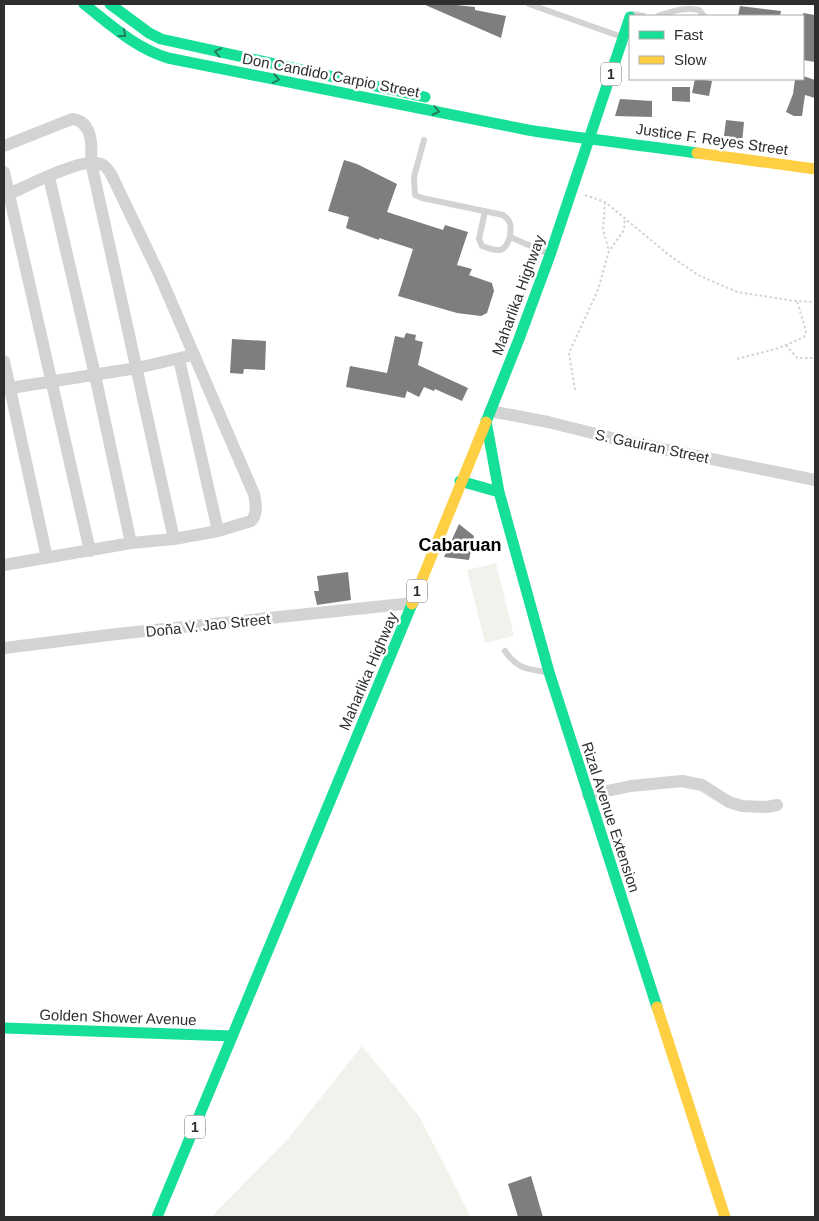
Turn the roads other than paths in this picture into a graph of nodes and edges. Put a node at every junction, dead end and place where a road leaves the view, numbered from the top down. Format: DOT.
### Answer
graph roads {
  1 [pos="84,4"];
  2 [pos="110,4"];
  3 [pos="529,4"];
  4 [pos="661,15"];
  5 [pos="703,15"];
  6 [pos="629,21"];
  7 [pos="623,38"];
  8 [pos="436,99"];
  9 [pos="498,112"];
  10 [pos="590,136"];
  11 [pos="424,140"];
  12 [pos="4,146"];
  13 [pos="91,162"];
  14 [pos="815,169"];
  15 [pos="4,172"];
  16 [pos="49,176"];
  17 [pos="9,194"];
  18 [pos="485,211"];
  19 [pos="510,237"];
  20 [pos="550,255"];
  21 [pos="193,356"];
  22 [pos="179,359"];
  23 [pos="4,361"];
  24 [pos="137,368"];
  25 [pos="95,375"];
  26 [pos="50,381"];
  27 [pos="7,389"];
  28 [pos="488,416"];
  29 [pos="815,480"];
  30 [pos="460,481"];
  31 [pos="499,492"];
  32 [pos="218,531"];
  33 [pos="174,539"];
  34 [pos="131,543"];
  35 [pos="90,551"];
  36 [pos="47,558"];
  37 [pos="4,562"];
  38 [pos="412,603"];
  39 [pos="4,648"];
  40 [pos="505,651"];
  41 [pos="549,672"];
  42 [pos="588,795"];
  43 [pos="777,805"];
  44 [pos="4,1028"];
  45 [pos="232,1036"];
  46 [pos="157,1217"];
  47 [pos="725,1217"];
  1 -- 10 [label="main road, Don Candido Carpio Street, one-way"];
  8 -- 2 [label="main road, Don Candido Carpio Street, one-way"];
  3 -- 7 [label="lane"];
  4 -- 5 [label="lane"];
  6 -- 7 [label="main road, Maharlika Highway / 1"];
  7 -- 10 [label="main road, Maharlika Highway / 1"];
  9 -- 10 [label="main road"];
  10 -- 14 [label="main road, Justice F. Reyes Street"];
  10 -- 20 [label="main road, Maharlika Highway / 1"];
  11 -- 18 [label="lane"];
  12 -- 13 [label="street"];
  13 -- 16 [label="street"];
  13 -- 21 [label="street"];
  13 -- 24 [label="street"];
  15 -- 17 [label="street"];
  16 -- 17 [label="street"];
  16 -- 25 [label="street"];
  17 -- 26 [label="street"];
  18 -- 19 [label="lane"];
  18 -- 19 [label="lane"];
  19 -- 20 [label="lane"];
  20 -- 28 [label="main road, Maharlika Highway / 1"];
  21 -- 22 [label="street"];
  21 -- 32 [label="street"];
  22 -- 24 [label="street"];
  22 -- 32 [label="street"];
  23 -- 27 [label="street"];
  24 -- 25 [label="street"];
  24 -- 33 [label="street"];
  25 -- 26 [label="street"];
  25 -- 34 [label="street"];
  26 -- 27 [label="street"];
  26 -- 35 [label="street"];
  27 -- 36 [label="street"];
  28 -- 29 [label="street, S. Gauiran Street"];
  28 -- 30 [label="main road, Maharlika Highway / 1"];
  28 -- 31 [label="main road, Rizal Avenue Extension"];
  30 -- 31 [label="main road"];
  30 -- 38 [label="main road, Maharlika Highway / 1"];
  31 -- 41 [label="main road, Rizal Avenue Extension"];
  32 -- 33 [label="street"];
  33 -- 34 [label="street"];
  34 -- 35 [label="street"];
  35 -- 36 [label="street"];
  36 -- 37 [label="street"];
  38 -- 39 [label="street, Doña V. Jao Street"];
  38 -- 45 [label="main road, Maharlika Highway / 1"];
  40 -- 41 [label="lane"];
  41 -- 42 [label="main road, Rizal Avenue Extension"];
  42 -- 43 [label="street"];
  42 -- 47 [label="main road, Rizal Avenue Extension"];
  44 -- 45 [label="main road, Golden Shower Avenue"];
  45 -- 46 [label="main road, Maharlika Highway / 1"];
}
